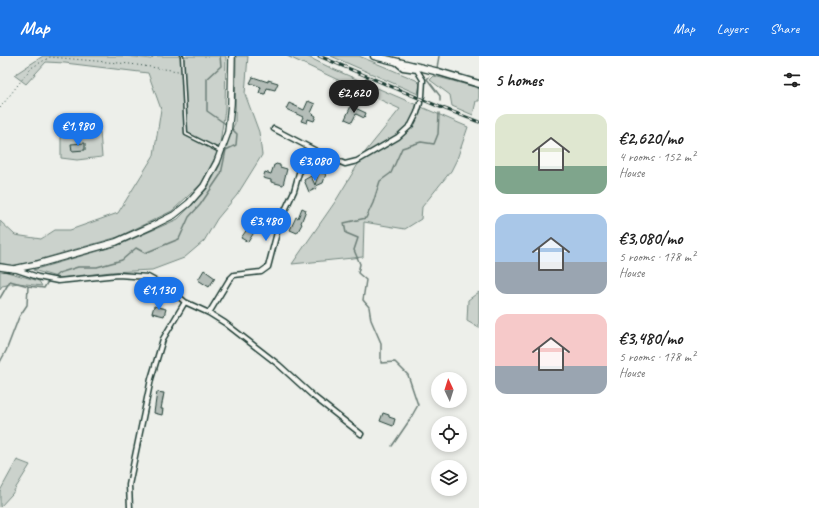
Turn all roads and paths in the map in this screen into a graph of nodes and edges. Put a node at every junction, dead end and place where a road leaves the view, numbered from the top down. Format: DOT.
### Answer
graph roads {
  1 [pos="182,56"];
  2 [pos="232,56"];
  3 [pos="374,56"];
  4 [pos="396,62"];
  5 [pos="183,71"];
  6 [pos="479,84"];
  7 [pos="422,96"];
  8 [pos="420,103"];
  9 [pos="0,108"];
  10 [pos="274,129"];
  11 [pos="309,148"];
  12 [pos="221,152"];
  13 [pos="0,267"];
  14 [pos="14,269"];
  15 [pos="185,302"];
  16 [pos="209,313"];
  17 [pos="361,434"];
  18 [pos="130,508"];
  1 -- 5 [label="lane"];
  2 -- 12 [label="street"];
  3 -- 4 [label="main road"];
  4 -- 6 [label="main road"];
  4 -- 7 [label="street"];
  5 -- 9 [label="path"];
  5 -- 12 [label="lane"];
  8 -- 11 [label="street"];
  10 -- 11 [label="street"];
  11 -- 16 [label="street"];
  12 -- 14 [label="street"];
  13 -- 14 [label="street"];
  14 -- 15 [label="street"];
  15 -- 16 [label="street"];
  15 -- 18 [label="street"];
  16 -- 17 [label="street"];
}
